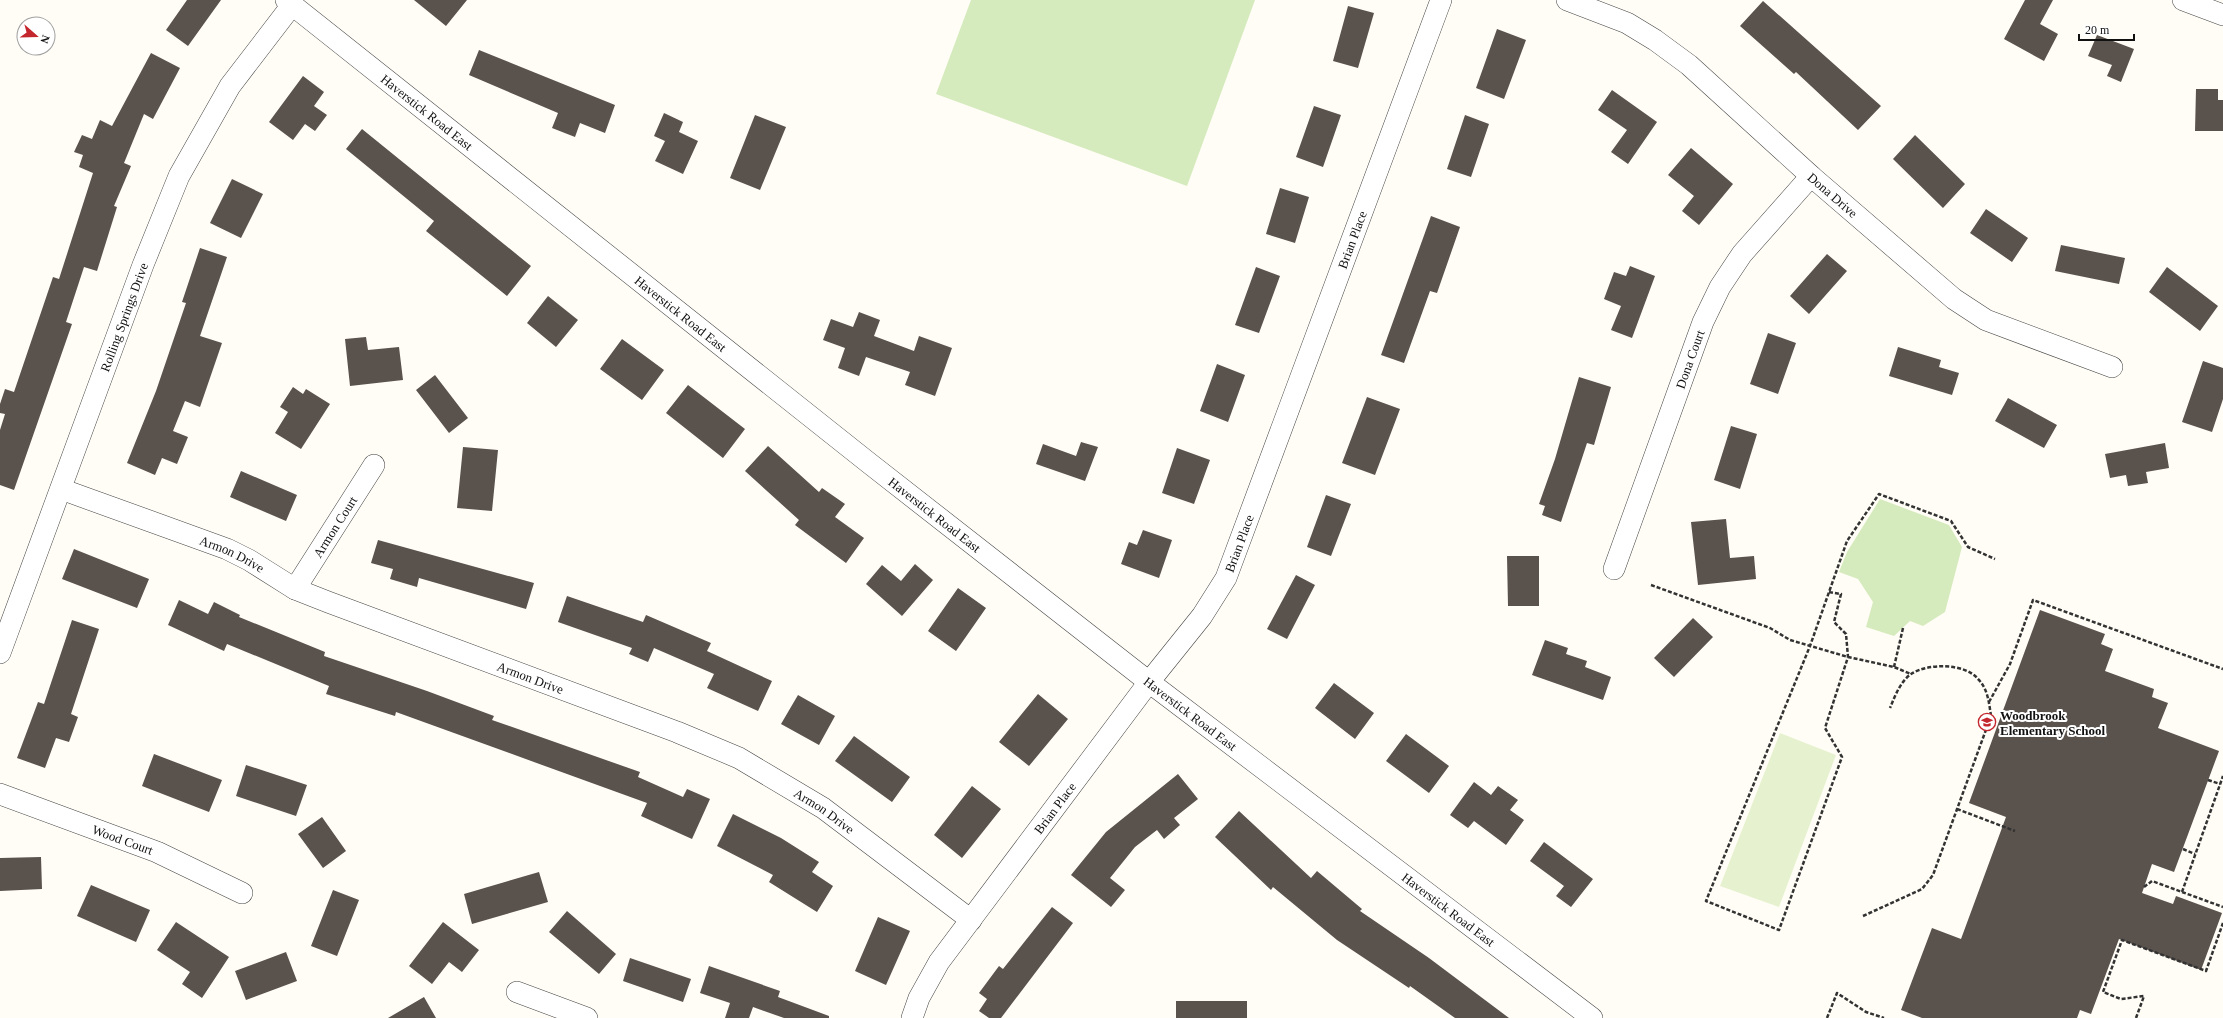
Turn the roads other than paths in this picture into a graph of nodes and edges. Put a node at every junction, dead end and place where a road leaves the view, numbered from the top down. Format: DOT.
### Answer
graph roads {
  1 [pos="1441,0"];
  2 [pos="1567,0"];
  3 [pos="2183,0"];
  4 [pos="289,2"];
  5 [pos="2223,15"];
  6 [pos="1811,176"];
  7 [pos="2112,368"];
  8 [pos="374,465"];
  9 [pos="61,488"];
  10 [pos="1614,569"];
  11 [pos="295,589"];
  12 [pos="0,653"];
  13 [pos="1149,682"];
  14 [pos="0,794"];
  15 [pos="242,892"];
  16 [pos="971,920"];
  17 [pos="517,992"];
  18 [pos="587,1018"];
  19 [pos="912,1018"];
  20 [pos="1592,1018"];
  1 -- 13 [label="street, Brian Place"];
  2 -- 6 [label="street, Dona Drive"];
  3 -- 5 [label="street"];
  4 -- 9 [label="street, Rolling Springs Drive"];
  4 -- 13 [label="street, Haverstick Road East"];
  6 -- 7 [label="street, Dona Drive"];
  6 -- 10 [label="street, Dona Court"];
  8 -- 11 [label="street, Armon Court"];
  9 -- 11 [label="street, Armon Drive"];
  9 -- 12 [label="street, Rolling Springs Drive"];
  11 -- 16 [label="street, Armon Drive"];
  13 -- 16 [label="street, Brian Place"];
  13 -- 20 [label="street, Haverstick Road East"];
  14 -- 15 [label="street, Wood Court"];
  16 -- 19 [label="street, Brian Place"];
  17 -- 18 [label="street"];
}
